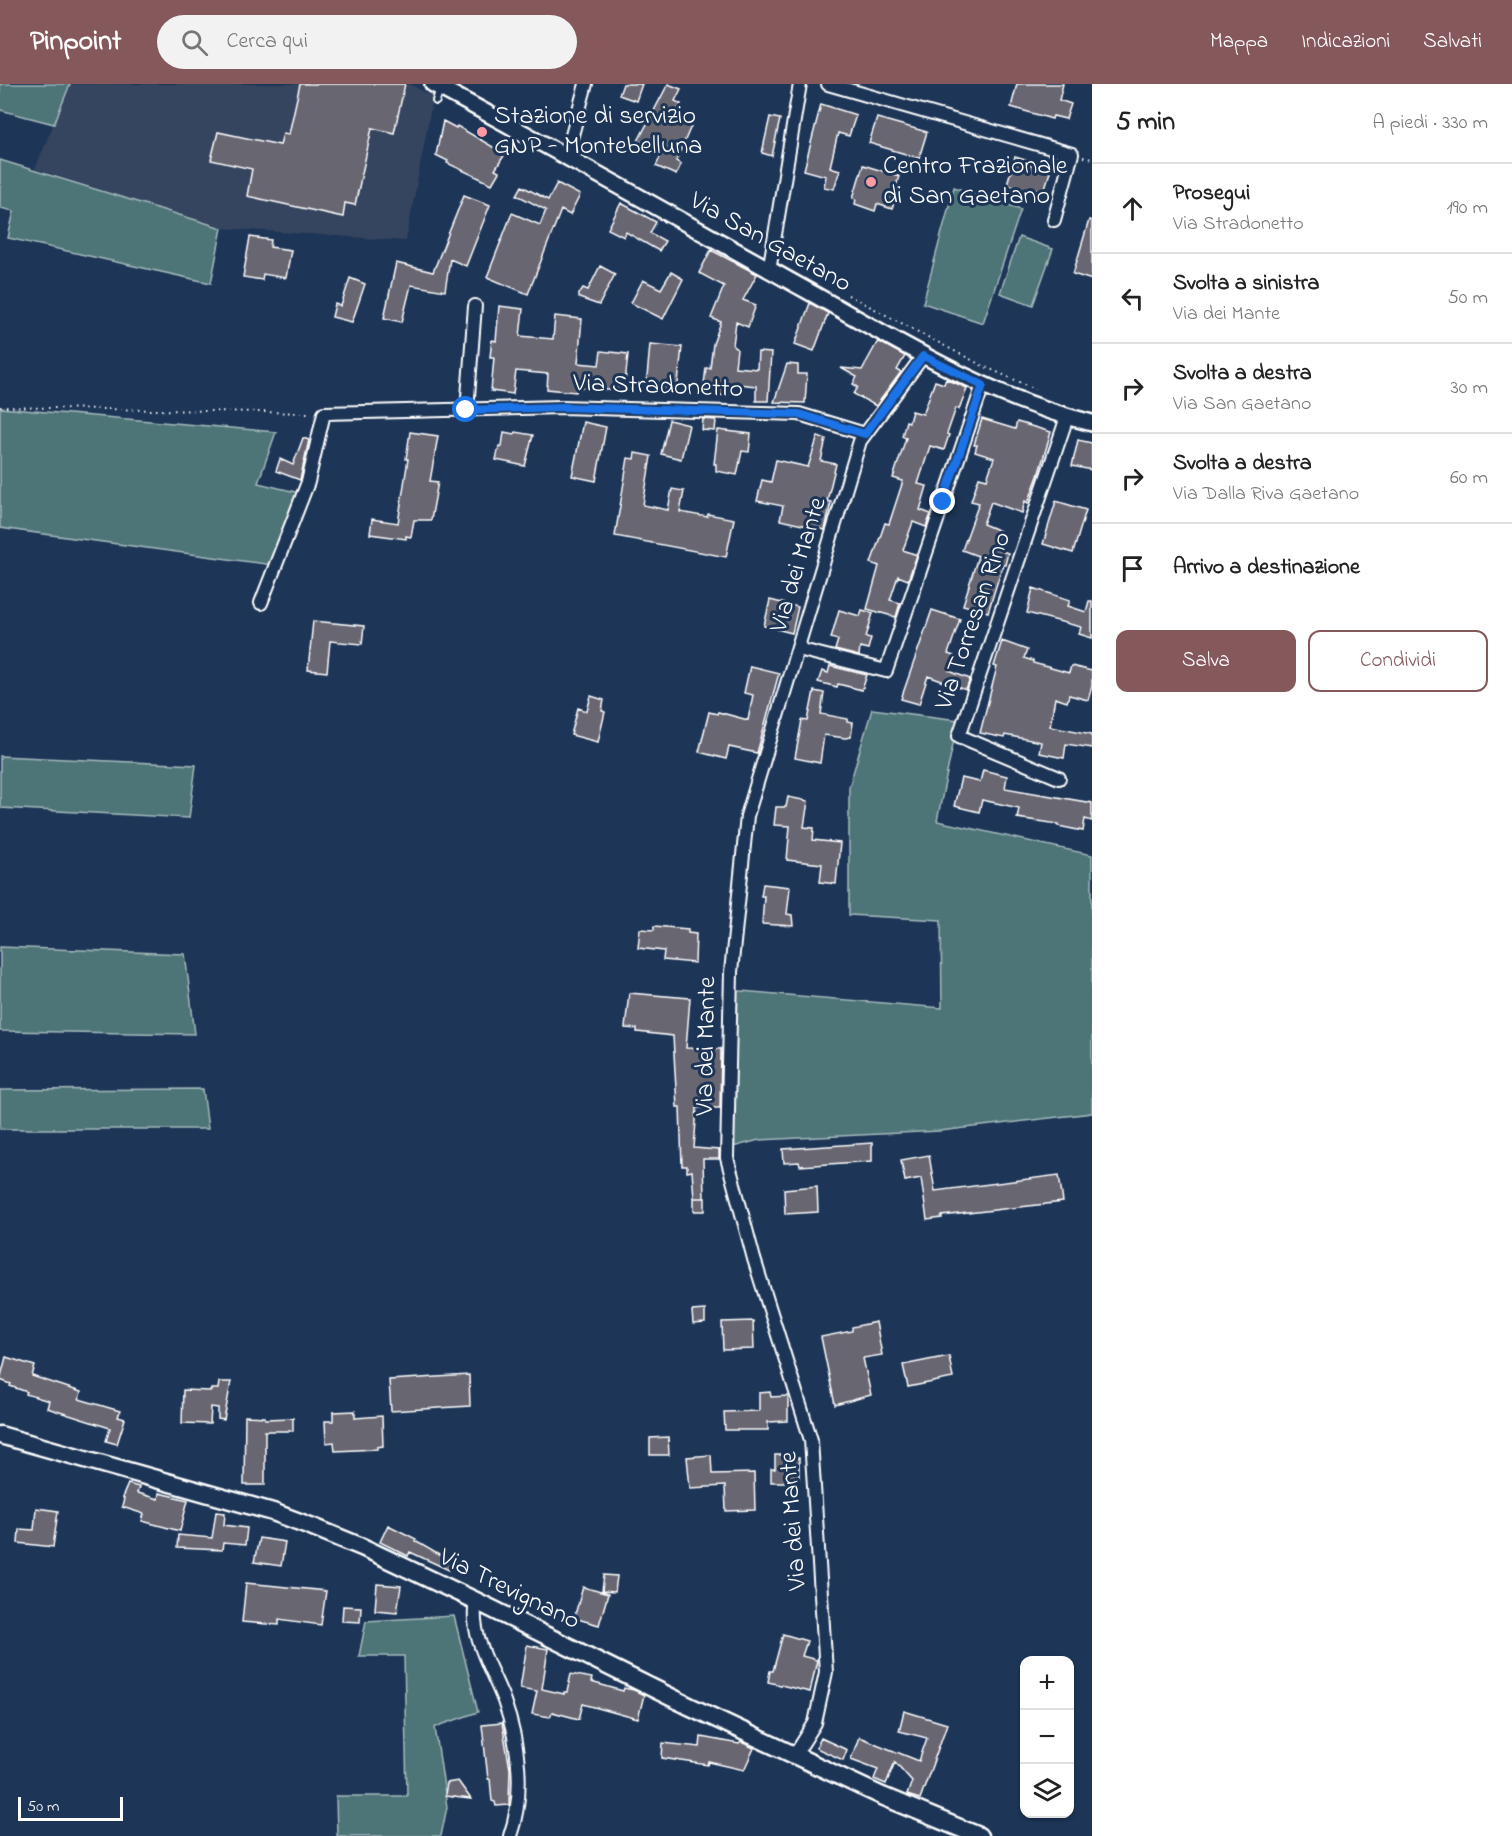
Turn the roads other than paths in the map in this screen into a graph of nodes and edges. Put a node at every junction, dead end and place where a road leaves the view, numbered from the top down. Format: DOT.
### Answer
graph roads {
  1 [pos="586,84"];
  2 [pos="800,84"];
  3 [pos="828,84"];
  4 [pos="436,91"];
  5 [pos="566,156"];
  6 [pos="1054,220"];
  7 [pos="769,271"];
  8 [pos="475,306"];
  9 [pos="923,356"];
  10 [pos="983,385"];
  11 [pos="466,410"];
  12 [pos="1066,417"];
  13 [pos="1092,423"];
  14 [pos="865,434"];
  15 [pos="261,603"];
  16 [pos="798,649"];
  17 [pos="1059,778"];
  18 [pos="1,1439"];
  19 [pos="476,1601"];
  20 [pos="795,1755"];
  21 [pos="510,1836"];
  22 [pos="979,1836"];
  1 -- 5 [label="street"];
  2 -- 7 [label="street"];
  3 -- 6 [label="street"];
  4 -- 5 [label="street, Via San Gaetano"];
  5 -- 7 [label="street, Via San Gaetano"];
  7 -- 9 [label="street, Via San Gaetano"];
  8 -- 11 [label="street"];
  9 -- 10 [label="street, Via San Gaetano"];
  9 -- 14 [label="street, Via dei Mante"];
  10 -- 12 [label="street, Via San Gaetano"];
  10 -- 16 [label="street"];
  11 -- 14 [label="street, Via Stradonetto"];
  11 -- 15 [label="street, Via Stradonetto"];
  12 -- 13 [label="street, Via San Gaetano"];
  12 -- 17 [label="street, Via Torresan Rino"];
  14 -- 16 [label="street, Via dei Mante"];
  16 -- 20 [label="street, Via dei Mante"];
  18 -- 19 [label="main road, Via Trevignano"];
  19 -- 20 [label="main road, Via Trevignano"];
  19 -- 21 [label="street"];
  20 -- 22 [label="main road, Via Trevignano"];
}
